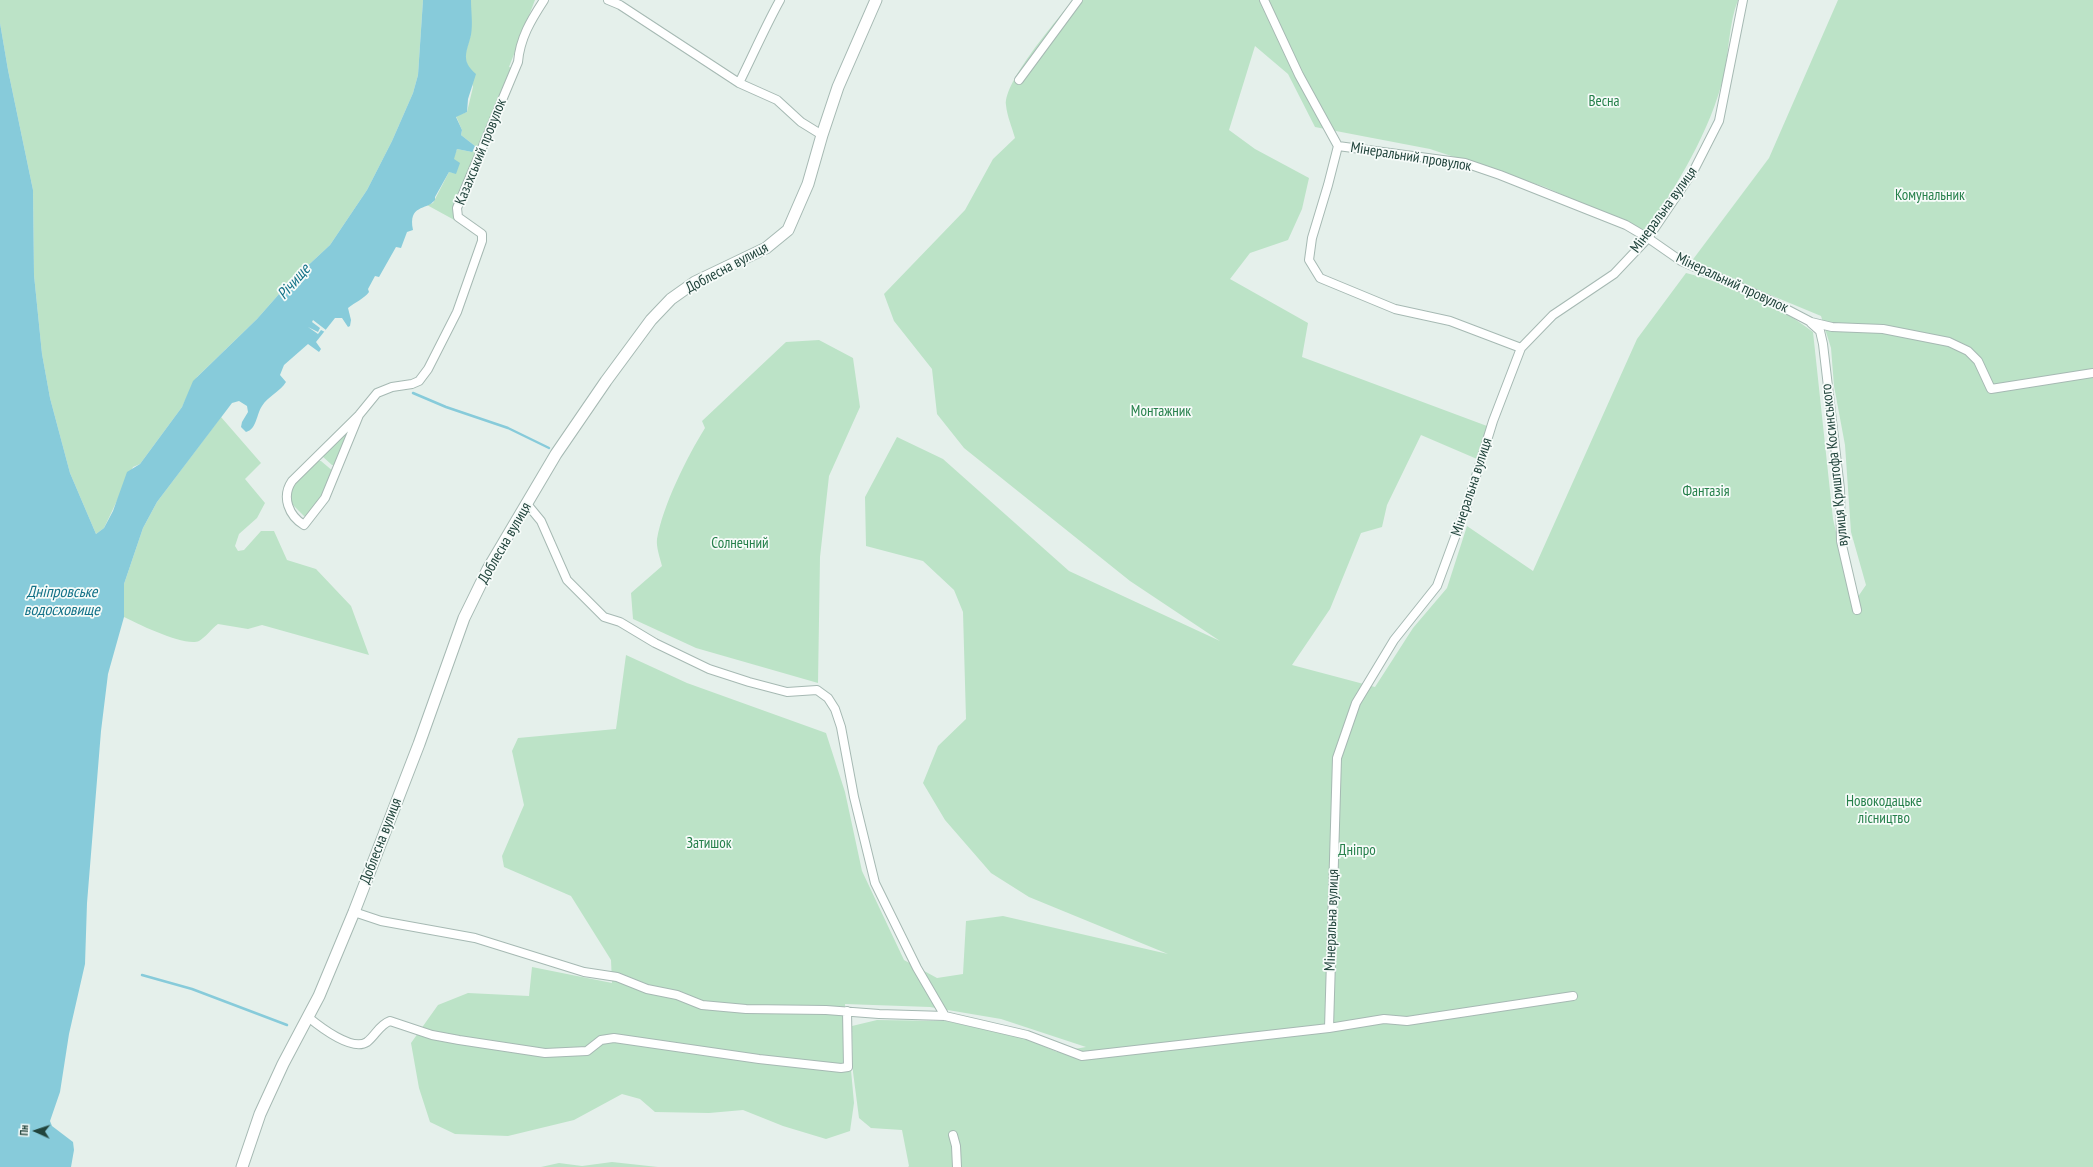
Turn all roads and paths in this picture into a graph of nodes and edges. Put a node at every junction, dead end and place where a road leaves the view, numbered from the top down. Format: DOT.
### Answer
graph roads {
  1 [pos="544,0"];
  2 [pos="608,0"];
  3 [pos="780,0"];
  4 [pos="876,0"];
  5 [pos="1078,0"];
  6 [pos="1264,0"];
  7 [pos="1742,0"];
  8 [pos="1019,80"];
  9 [pos="739,83"];
  10 [pos="822,135"];
  11 [pos="1338,146"];
  12 [pos="1648,238"];
  13 [pos="1811,322"];
  14 [pos="1521,348"];
  15 [pos="2093,373"];
  16 [pos="359,415"];
  17 [pos="527,504"];
  18 [pos="1857,610"];
  19 [pos="354,912"];
  20 [pos="1573,996"];
  21 [pos="848,1011"];
  22 [pos="945,1016"];
  23 [pos="308,1017"];
  24 [pos="1329,1028"];
  25 [pos="953,1135"];
  26 [pos="242,1167"];
  27 [pos="957,1167"];
  1 -- 16 [label="street, Казахський провулок"];
  2 -- 9 [label="street"];
  3 -- 9 [label="street"];
  4 -- 10 [label="street, Доблесна вулиця"];
  5 -- 8 [label="street"];
  6 -- 11 [label="street, Мінеральний провулок"];
  7 -- 12 [label="street, Мінеральна вулиця"];
  9 -- 10 [label="street"];
  10 -- 17 [label="street, Доблесна вулиця"];
  11 -- 12 [label="street, Мінеральний провулок"];
  11 -- 14 [label="street, Мінеральний провулок"];
  12 -- 13 [label="street, Мінеральний провулок"];
  12 -- 14 [label="street, Мінеральна вулиця"];
  13 -- 15 [label="street, Мінеральний провулок"];
  13 -- 18 [label="street, вулиця Криштофа Косинського"];
  14 -- 24 [label="street, Мінеральна вулиця"];
  16 -- 16 [label="street, Казахський провулок"];
  17 -- 19 [label="street, Доблесна вулиця"];
  17 -- 22 [label="street"];
  19 -- 21 [label="street"];
  19 -- 23 [label="street, Доблесна вулиця"];
  20 -- 24 [label="street"];
  21 -- 22 [label="street"];
  21 -- 23 [label="street"];
  22 -- 24 [label="street"];
  23 -- 26 [label="street, Доблесна вулиця"];
  25 -- 27 [label="street"];
}
